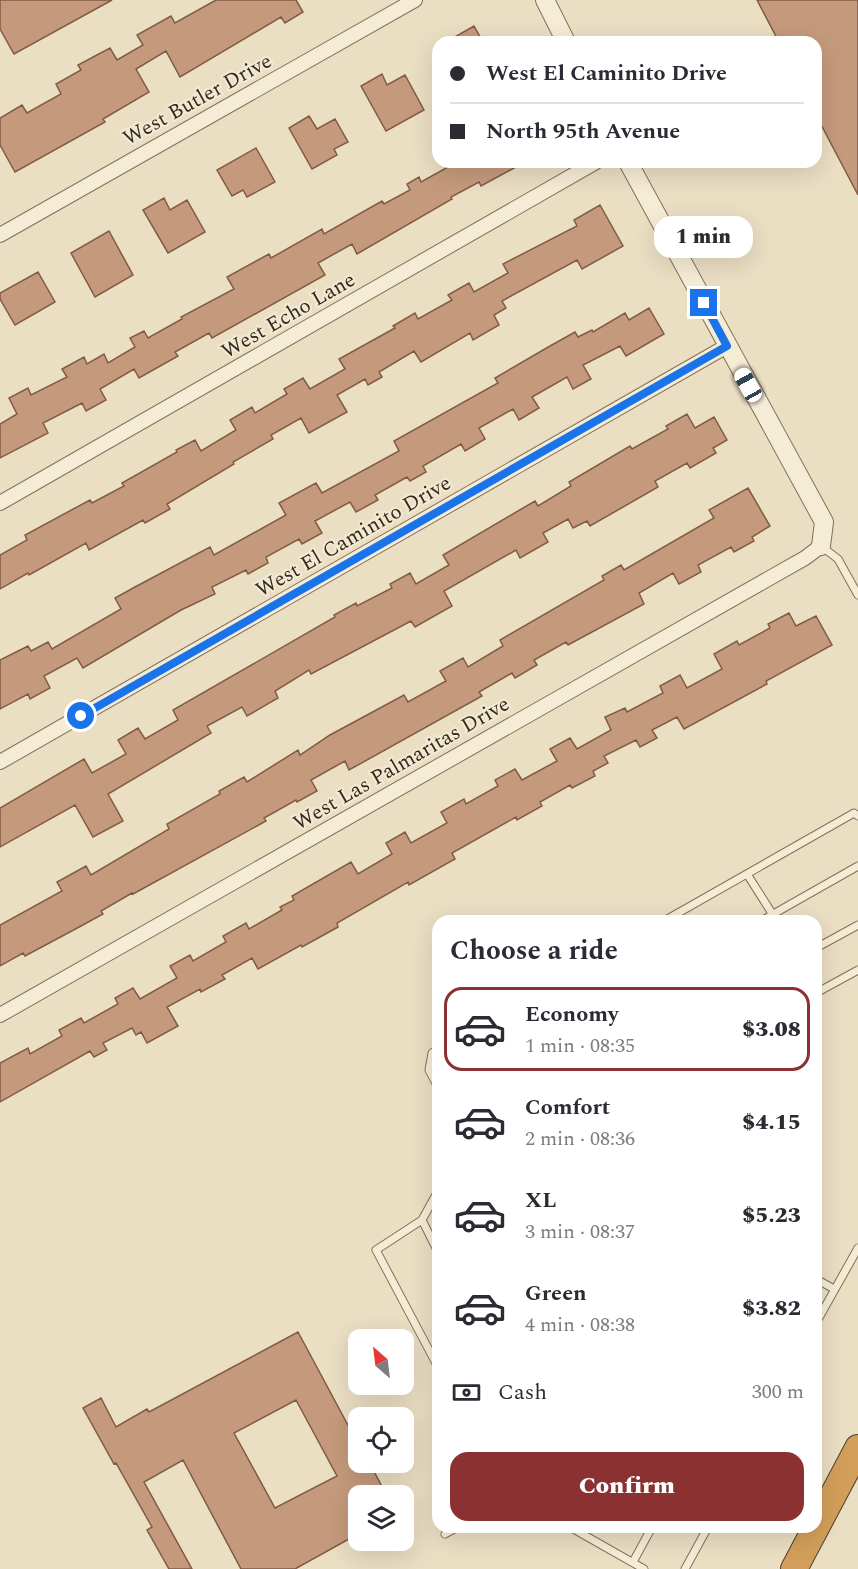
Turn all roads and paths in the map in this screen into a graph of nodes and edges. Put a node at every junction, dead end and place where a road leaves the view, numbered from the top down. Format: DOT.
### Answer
graph roads {
  1 [pos="415,0"];
  2 [pos="544,0"];
  3 [pos="563,36"];
  4 [pos="586,168"];
  5 [pos="631,168"];
  6 [pos="1,232"];
  7 [pos="727,346"];
  8 [pos="0,504"];
  9 [pos="821,546"];
  10 [pos="858,595"];
  11 [pos="0,762"];
  12 [pos="858,816"];
  13 [pos="858,867"];
  14 [pos="747,874"];
  15 [pos="675,915"];
  16 [pos="773,915"];
  17 [pos="858,925"];
  18 [pos="822,945"];
  19 [pos="858,970"];
  20 [pos="822,989"];
  21 [pos="0,1015"];
  22 [pos="432,1053"];
  23 [pos="432,1076"];
  24 [pos="432,1202"];
  25 [pos="422,1221"];
  26 [pos="432,1240"];
  27 [pos="858,1248"];
  28 [pos="822,1282"];
  29 [pos="834,1289"];
  30 [pos="822,1312"];
  31 [pos="432,1356"];
  32 [pos="858,1448"];
  33 [pos="822,1517"];
  34 [pos="581,1533"];
  35 [pos="649,1533"];
  36 [pos="705,1533"];
  37 [pos="814,1533"];
  38 [pos="633,1562"];
  39 [pos="645,1569"];
  40 [pos="685,1569"];
  41 [pos="795,1569"];
  1 -- 6 [label="street, West Butler Drive"];
  2 -- 3 [label="street"];
  4 -- 8 [label="street, West Echo Lane"];
  5 -- 7 [label="street"];
  7 -- 9 [label="street"];
  7 -- 11 [label="street, West El Caminito Drive"];
  9 -- 10 [label="lane"];
  9 -- 21 [label="street, West Las Palmaritas Drive"];
  12 -- 14 [label="lane"];
  13 -- 16 [label="lane"];
  14 -- 15 [label="lane"];
  14 -- 16 [label="lane"];
  17 -- 18 [label="lane"];
  19 -- 20 [label="lane"];
  22 -- 23 [label="lane"];
  24 -- 25 [label="lane"];
  25 -- 26 [label="lane"];
  25 -- 31 [label="lane"];
  27 -- 29 [label="lane"];
  28 -- 29 [label="lane"];
  29 -- 30 [label="lane"];
  32 -- 33 [label="highway"];
  34 -- 38 [label="lane"];
  35 -- 38 [label="lane"];
  36 -- 40 [label="lane"];
  37 -- 41 [label="highway"];
  38 -- 39 [label="lane"];
}
